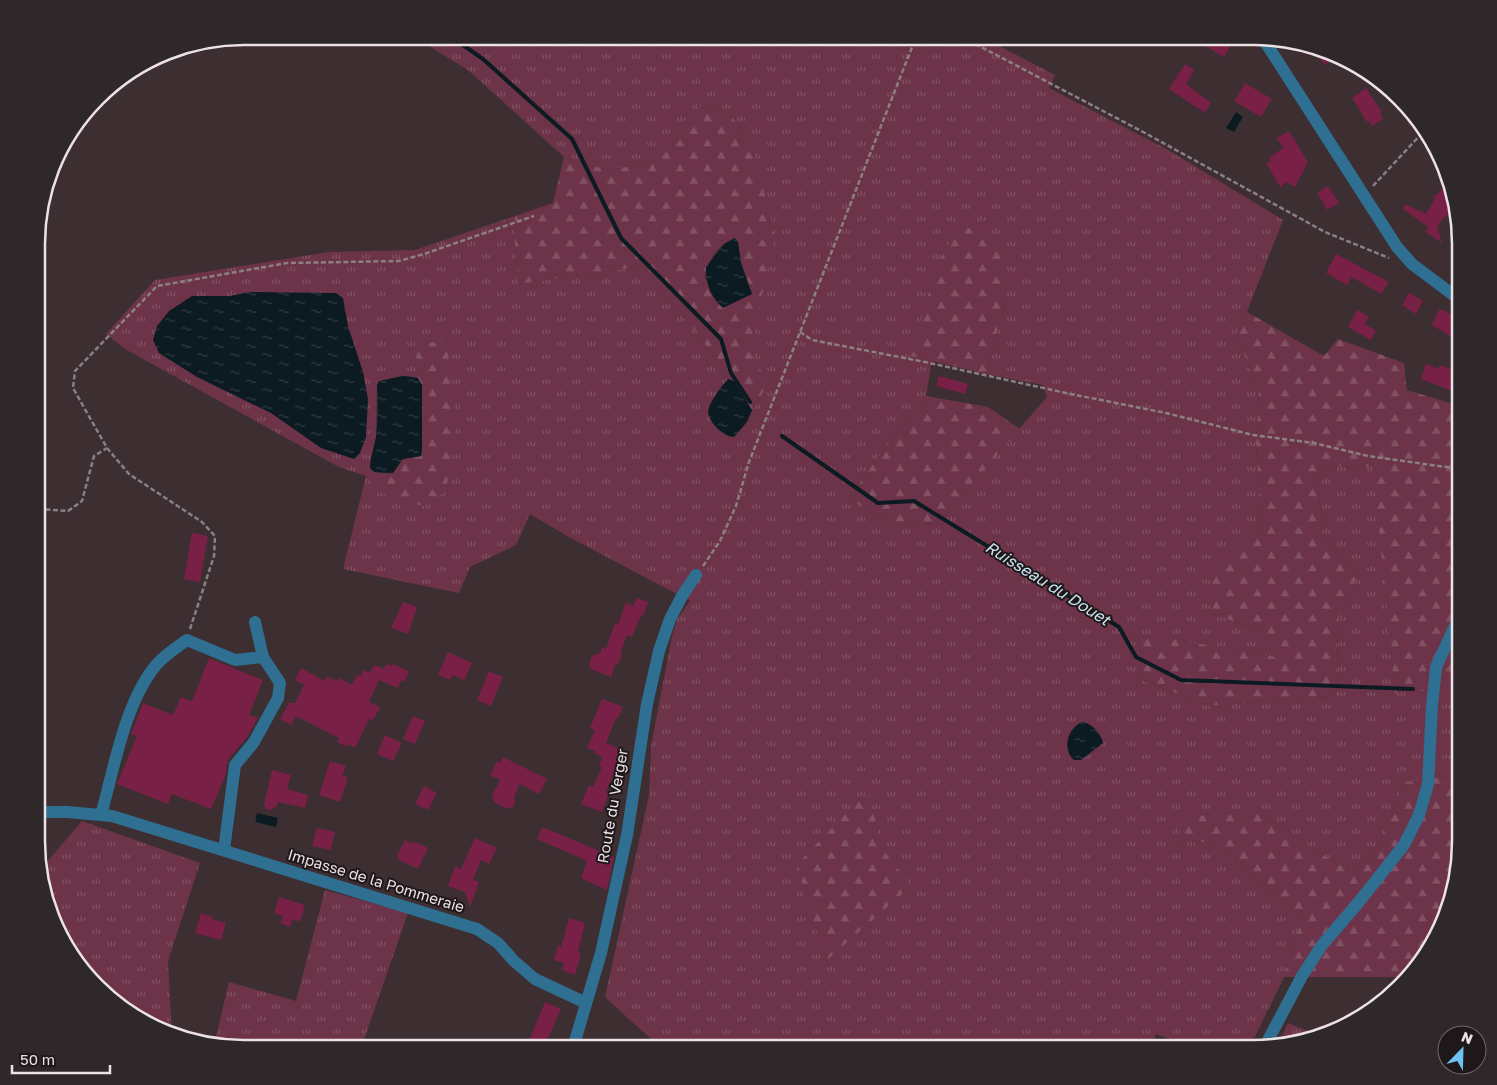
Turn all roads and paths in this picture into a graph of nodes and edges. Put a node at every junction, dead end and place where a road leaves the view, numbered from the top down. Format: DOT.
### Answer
graph roads {
  1 [pos="912,45"];
  2 [pos="979,45"];
  3 [pos="1267,45"];
  4 [pos="1420,136"];
  5 [pos="1364,196"];
  6 [pos="534,216"];
  7 [pos="1412,264"];
  8 [pos="1452,294"];
  9 [pos="800,332"];
  10 [pos="107,448"];
  11 [pos="1452,468"];
  12 [pos="45,509"];
  13 [pos="696,576"];
  14 [pos="255,622"];
  15 [pos="1452,632"];
  16 [pos="187,640"];
  17 [pos="263,657"];
  18 [pos="45,811"];
  19 [pos="101,815"];
  20 [pos="224,850"];
  21 [pos="586,1003"];
  22 [pos="575,1040"];
  23 [pos="1268,1040"];
  1 -- 9 [label="path"];
  2 -- 7 [label="path"];
  3 -- 5 [label="street"];
  4 -- 5 [label="path"];
  5 -- 7 [label="street"];
  6 -- 10 [label="path"];
  7 -- 8 [label="street"];
  9 -- 11 [label="path"];
  9 -- 13 [label="path"];
  10 -- 12 [label="path"];
  10 -- 16 [label="path"];
  13 -- 21 [label="street, Route du Verger"];
  14 -- 17 [label="street"];
  15 -- 23 [label="street"];
  16 -- 17 [label="street"];
  16 -- 19 [label="street"];
  17 -- 20 [label="street"];
  18 -- 19 [label="street, Impasse de la Pommeraie"];
  19 -- 20 [label="street, Impasse de la Pommeraie"];
  20 -- 21 [label="street, Impasse de la Pommeraie"];
  21 -- 22 [label="street, Route du Verger"];
}
